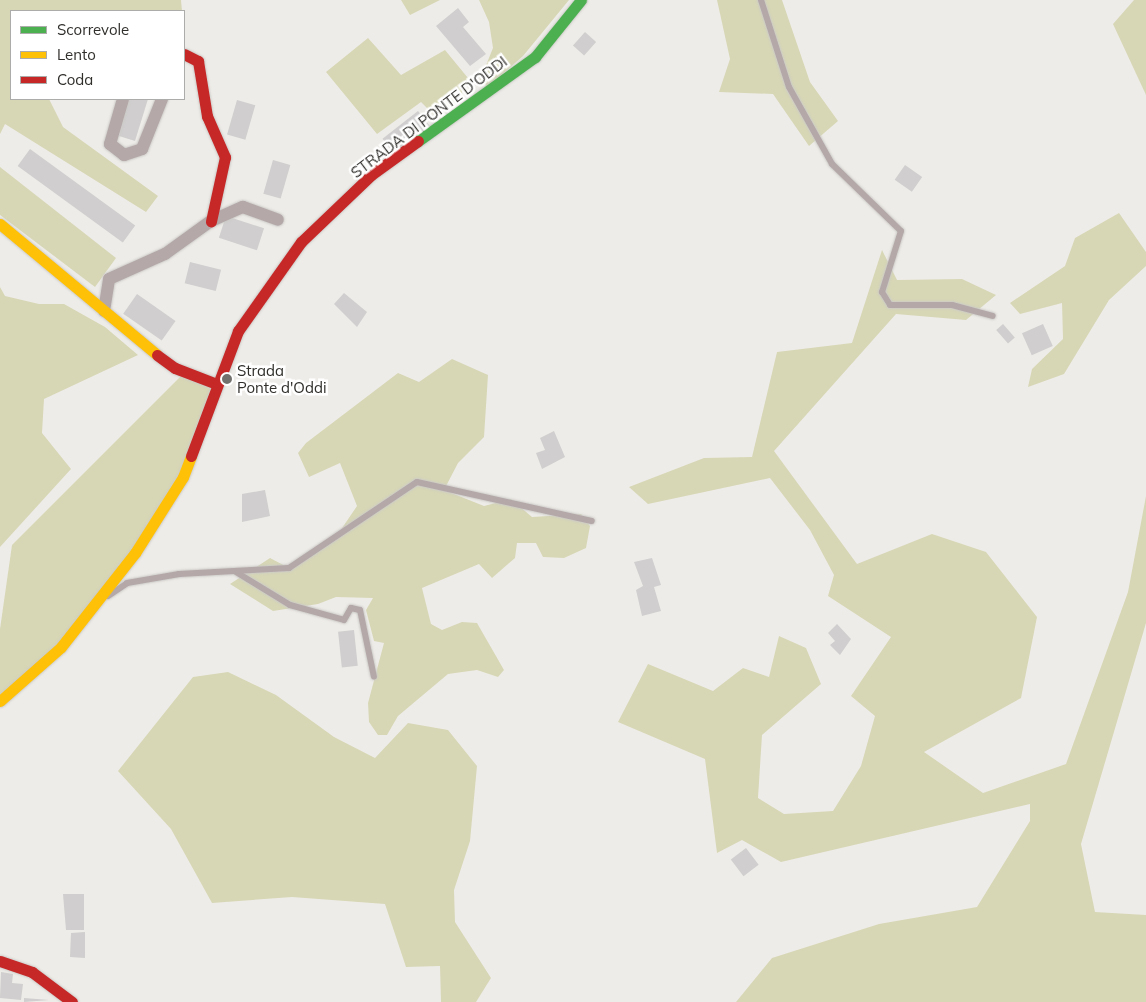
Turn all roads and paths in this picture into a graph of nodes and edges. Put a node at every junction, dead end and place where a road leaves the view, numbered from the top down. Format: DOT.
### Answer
graph roads {
  1 [pos="581,0"];
  2 [pos="761,0"];
  3 [pos="185,54"];
  4 [pos="123,100"];
  5 [pos="162,100"];
  6 [pos="278,220"];
  7 [pos="211,221"];
  8 [pos="0,224"];
  9 [pos="104,312"];
  10 [pos="993,316"];
  11 [pos="217,384"];
  12 [pos="592,521"];
  13 [pos="236,572"];
  14 [pos="100,601"];
  15 [pos="374,677"];
  16 [pos="0,701"];
  17 [pos="0,961"];
  18 [pos="72,1002"];
  1 -- 11 [label="street, STRADA DI PONTE D'ODDI"];
  2 -- 10 [label="lane"];
  3 -- 7 [label="street"];
  4 -- 5 [label="street"];
  6 -- 7 [label="street"];
  7 -- 9 [label="street"];
  8 -- 9 [label="street"];
  9 -- 11 [label="street"];
  11 -- 14 [label="street, STRADA DI PONTE D'ODDI"];
  12 -- 13 [label="lane"];
  13 -- 14 [label="lane"];
  13 -- 15 [label="lane"];
  14 -- 16 [label="street, STRADA DI PONTE D'ODDI"];
  17 -- 18 [label="street"];
}
